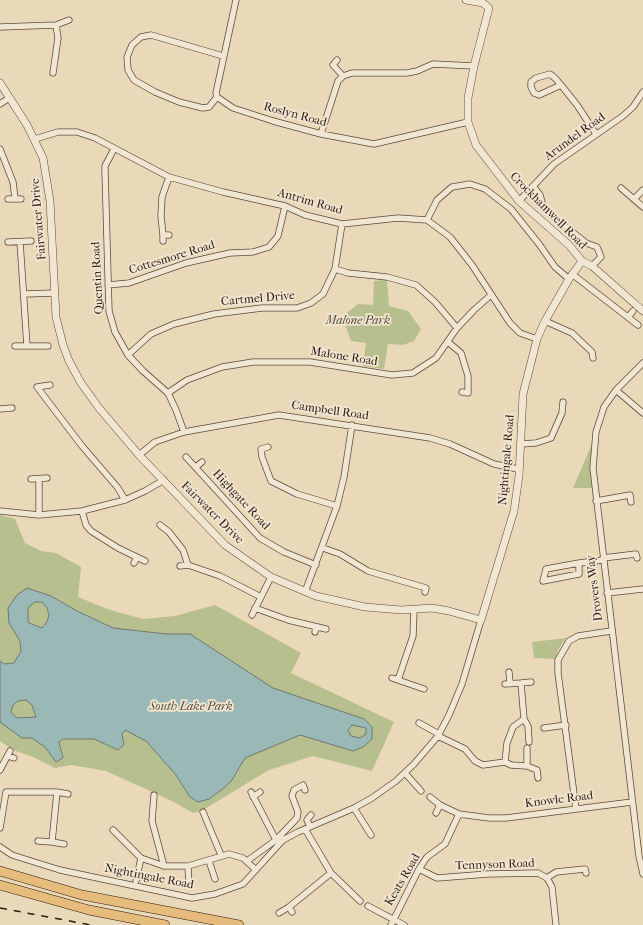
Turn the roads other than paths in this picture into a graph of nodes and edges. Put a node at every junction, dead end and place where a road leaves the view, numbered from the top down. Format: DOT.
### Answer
graph roads {
  1 [pos="236,0"];
  2 [pos="466,0"];
  3 [pos="70,20"];
  4 [pos="56,25"];
  5 [pos="0,27"];
  6 [pos="223,56"];
  7 [pos="333,64"];
  8 [pos="474,66"];
  9 [pos="53,73"];
  10 [pos="343,76"];
  11 [pos="0,83"];
  12 [pos="561,84"];
  13 [pos="643,92"];
  14 [pos="217,97"];
  15 [pos="9,98"];
  16 [pos="0,104"];
  17 [pos="468,122"];
  18 [pos="321,134"];
  19 [pos="596,134"];
  20 [pos="36,140"];
  21 [pos="0,149"];
  22 [pos="114,149"];
  23 [pos="169,176"];
  24 [pos="533,186"];
  25 [pos="621,188"];
  26 [pos="643,190"];
  27 [pos="8,198"];
  28 [pos="634,199"];
  29 [pos="519,201"];
  30 [pos="285,206"];
  31 [pos="643,207"];
  32 [pos="427,220"];
  33 [pos="342,224"];
  34 [pos="165,237"];
  35 [pos="31,241"];
  36 [pos="8,242"];
  37 [pos="20,242"];
  38 [pos="582,261"];
  39 [pos="592,266"];
  40 [pos="335,269"];
  41 [pos="571,276"];
  42 [pos="108,285"];
  43 [pos="55,293"];
  44 [pos="24,294"];
  45 [pos="491,295"];
  46 [pos="633,311"];
  47 [pos="643,311"];
  48 [pos="628,316"];
  49 [pos="545,321"];
  50 [pos="638,325"];
  51 [pos="457,328"];
  52 [pos="537,339"];
  53 [pos="448,342"];
  54 [pos="14,346"];
  55 [pos="27,346"];
  56 [pos="48,346"];
  57 [pos="128,354"];
  58 [pos="594,354"];
  59 [pos="643,363"];
  60 [pos="50,385"];
  61 [pos="616,390"];
  62 [pos="168,393"];
  63 [pos="468,393"];
  64 [pos="561,405"];
  65 [pos="1,407"];
  66 [pos="12,408"];
  67 [pos="643,413"];
  68 [pos="352,425"];
  69 [pos="184,432"];
  70 [pos="521,444"];
  71 [pos="268,447"];
  72 [pos="140,455"];
  73 [pos="186,457"];
  74 [pos="202,462"];
  75 [pos="196,467"];
  76 [pos="518,469"];
  77 [pos="39,478"];
  78 [pos="47,478"];
  79 [pos="31,479"];
  80 [pos="164,480"];
  81 [pos="125,500"];
  82 [pos="596,501"];
  83 [pos="631,502"];
  84 [pos="337,506"];
  85 [pos="0,511"];
  86 [pos="82,512"];
  87 [pos="40,515"];
  88 [pos="160,525"];
  89 [pos="323,548"];
  90 [pos="636,554"];
  91 [pos="137,557"];
  92 [pos="603,559"];
  93 [pos="145,561"];
  94 [pos="134,563"];
  95 [pos="579,563"];
  96 [pos="188,565"];
  97 [pos="180,566"];
  98 [pos="316,566"];
  99 [pos="270,577"];
  100 [pos="643,588"];
  101 [pos="305,592"];
  102 [pos="425,592"];
  103 [pos="607,593"];
  104 [pos="261,597"];
  105 [pos="255,608"];
  106 [pos="414,610"];
  107 [pos="252,615"];
  108 [pos="481,620"];
  109 [pos="326,629"];
  110 [pos="611,630"];
  111 [pos="509,672"];
  112 [pos="531,682"];
  113 [pos="521,683"];
  114 [pos="424,689"];
  115 [pos="524,719"];
  116 [pos="419,723"];
  117 [pos="566,725"];
  118 [pos="544,728"];
  119 [pos="438,735"];
  120 [pos="11,755"];
  121 [pos="505,762"];
  122 [pos="527,766"];
  123 [pos="0,770"];
  124 [pos="405,773"];
  125 [pos="538,778"];
  126 [pos="303,784"];
  127 [pos="421,791"];
  128 [pos="3,792"];
  129 [pos="57,792"];
  130 [pos="260,792"];
  131 [pos="68,794"];
  132 [pos="430,797"];
  133 [pos="151,798"];
  134 [pos="632,802"];
  135 [pos="440,805"];
  136 [pos="354,808"];
  137 [pos="576,809"];
  138 [pos="436,813"];
  139 [pos="459,814"];
  140 [pos="203,815"];
  141 [pos="311,815"];
  142 [pos="0,828"];
  143 [pos="308,828"];
  144 [pos="113,830"];
  145 [pos="371,836"];
  146 [pos="276,840"];
  147 [pos="38,841"];
  148 [pos="52,842"];
  149 [pos="64,844"];
  150 [pos="0,847"];
  151 [pos="221,855"];
  152 [pos="141,858"];
  153 [pos="209,861"];
  154 [pos="247,861"];
  155 [pos="164,866"];
  156 [pos="188,866"];
  157 [pos="419,869"];
  158 [pos="585,869"];
  159 [pos="256,870"];
  160 [pos="0,871"];
  161 [pos="643,872"];
  162 [pos="331,873"];
  163 [pos="548,878"];
  164 [pos="215,879"];
  165 [pos="136,880"];
  166 [pos="0,885"];
  167 [pos="189,885"];
  168 [pos="360,901"];
  169 [pos="368,906"];
  170 [pos="279,913"];
  171 [pos="392,922"];
  172 [pos="165,925"];
  173 [pos="239,925"];
  174 [pos="404,925"];
  175 [pos="556,925"];
  1 -- 6 [label="street"];
  2 -- 8 [label="street, Crockhamwell Road"];
  3 -- 4 [label="street"];
  4 -- 5 [label="street"];
  4 -- 9 [label="street"];
  6 -- 14 [label="street"];
  6 -- 14 [label="street"];
  7 -- 10 [label="street"];
  8 -- 10 [label="street"];
  8 -- 17 [label="street, Crockhamwell Road"];
  10 -- 18 [label="street"];
  11 -- 15 [label="street, Fairwater Drive"];
  12 -- 12 [label="street"];
  12 -- 19 [label="street"];
  13 -- 19 [label="street, Arundel Road"];
  14 -- 18 [label="street, Roslyn Road"];
  15 -- 16 [label="street"];
  15 -- 20 [label="street, Fairwater Drive"];
  17 -- 18 [label="street, Roslyn Road"];
  17 -- 29 [label="street, Crockhamwell Road"];
  19 -- 24 [label="street, Arundel Road"];
  20 -- 22 [label="street, Antrim Road"];
  20 -- 43 [label="street, Fairwater Drive"];
  21 -- 27 [label="street"];
  22 -- 23 [label="street, Antrim Road"];
  22 -- 42 [label="street, Quentin Road"];
  23 -- 30 [label="street, Antrim Road"];
  23 -- 34 [label="street"];
  24 -- 29 [label="street, Arundel Road"];
  24 -- 39 [label="street, Crockhamwell Road"];
  25 -- 28 [label="street"];
  26 -- 28 [label="street"];
  28 -- 31 [label="street"];
  29 -- 38 [label="street, Crockhamwell Road"];
  30 -- 33 [label="street, Antrim Road"];
  30 -- 42 [label="street, Cottesmore Road"];
  32 -- 33 [label="street, Antrim Road"];
  32 -- 41 [label="street"];
  32 -- 45 [label="street"];
  33 -- 40 [label="street, Cartmel Drive"];
  35 -- 37 [label="street, Fairwater Drive"];
  36 -- 37 [label="street, Fairwater Drive"];
  37 -- 44 [label="street, Fairwater Drive"];
  38 -- 39 [label="street, Crockhamwell Road"];
  38 -- 41 [label="street, Nightingale Road"];
  39 -- 47 [label="street, Crockhamwell Road"];
  40 -- 51 [label="street"];
  40 -- 57 [label="street, Cartmel Drive"];
  41 -- 48 [label="street"];
  41 -- 49 [label="street, Nightingale Road"];
  42 -- 57 [label="street, Quentin Road"];
  43 -- 44 [label="street"];
  43 -- 72 [label="street, Fairwater Drive"];
  44 -- 55 [label="street, Fairwater Drive"];
  45 -- 51 [label="street, Malone Road"];
  45 -- 52 [label="street"];
  46 -- 48 [label="street"];
  48 -- 50 [label="street"];
  49 -- 52 [label="street, Nightingale Road"];
  49 -- 58 [label="street"];
  51 -- 53 [label="street, Malone Road"];
  52 -- 70 [label="street, Nightingale Road"];
  53 -- 62 [label="street, Malone Road"];
  53 -- 63 [label="street"];
  54 -- 55 [label="street"];
  55 -- 56 [label="street"];
  57 -- 62 [label="street, Quentin Road"];
  59 -- 61 [label="street, Drovers Way"];
  60 -- 81 [label="street"];
  61 -- 67 [label="street"];
  61 -- 82 [label="street, Drovers Way"];
  62 -- 69 [label="street, Quentin Road"];
  64 -- 70 [label="street"];
  65 -- 66 [label="street"];
  68 -- 69 [label="street, Campbell Road"];
  68 -- 76 [label="street, Campbell Road"];
  68 -- 84 [label="street"];
  69 -- 72 [label="street, Campbell Road"];
  70 -- 76 [label="street, Nightingale Road"];
  71 -- 84 [label="street"];
  72 -- 80 [label="street, Fairwater Drive"];
  73 -- 75 [label="street, Highgate Road"];
  74 -- 75 [label="street, Highgate Road"];
  75 -- 98 [label="street, Highgate Road"];
  76 -- 108 [label="street, Nightingale Road"];
  77 -- 78 [label="street"];
  77 -- 79 [label="street"];
  77 -- 87 [label="street"];
  80 -- 81 [label="street"];
  80 -- 99 [label="street, Fairwater Drive"];
  81 -- 86 [label="street"];
  82 -- 83 [label="street"];
  82 -- 92 [label="street, Drovers Way"];
  84 -- 89 [label="street"];
  85 -- 87 [label="street"];
  86 -- 87 [label="street"];
  86 -- 91 [label="street"];
  88 -- 96 [label="street"];
  89 -- 98 [label="street"];
  89 -- 102 [label="street"];
  90 -- 92 [label="street"];
  91 -- 93 [label="street"];
  91 -- 94 [label="street"];
  92 -- 95 [label="street"];
  92 -- 103 [label="street, Drovers Way"];
  95 -- 95 [label="street"];
  96 -- 97 [label="street"];
  96 -- 104 [label="street"];
  98 -- 101 [label="street"];
  99 -- 101 [label="street, Fairwater Drive"];
  99 -- 104 [label="street"];
  100 -- 103 [label="street"];
  101 -- 106 [label="street, Fairwater Drive"];
  103 -- 110 [label="street, Drovers Way"];
  104 -- 105 [label="street"];
  105 -- 107 [label="street"];
  105 -- 109 [label="street"];
  106 -- 108 [label="street, Fairwater Drive"];
  106 -- 114 [label="street"];
  108 -- 119 [label="street, Nightingale Road"];
  110 -- 117 [label="street"];
  110 -- 134 [label="street, Drovers Way"];
  111 -- 113 [label="street"];
  112 -- 113 [label="street"];
  113 -- 115 [label="street"];
  115 -- 121 [label="street"];
  115 -- 122 [label="street"];
  116 -- 119 [label="street"];
  117 -- 118 [label="street"];
  117 -- 137 [label="street"];
  119 -- 121 [label="street"];
  119 -- 124 [label="street, Nightingale Road"];
  120 -- 123 [label="street"];
  121 -- 122 [label="street"];
  122 -- 125 [label="street"];
  124 -- 127 [label="street"];
  124 -- 136 [label="street, Nightingale Road"];
  126 -- 146 [label="street"];
  128 -- 129 [label="street"];
  128 -- 142 [label="street"];
  129 -- 131 [label="street"];
  129 -- 148 [label="street"];
  130 -- 146 [label="street"];
  132 -- 135 [label="street, Knowle Road"];
  133 -- 155 [label="street"];
  134 -- 137 [label="street, Knowle Road"];
  134 -- 161 [label="street, Drovers Way"];
  135 -- 138 [label="street"];
  135 -- 139 [label="street, Knowle Road"];
  136 -- 143 [label="street, Nightingale Road"];
  136 -- 145 [label="street"];
  137 -- 139 [label="street, Knowle Road"];
  139 -- 157 [label="street, Keats Road"];
  140 -- 151 [label="street"];
  141 -- 143 [label="street"];
  143 -- 159 [label="street, Nightingale Road"];
  143 -- 162 [label="street"];
  144 -- 152 [label="street"];
  146 -- 154 [label="street"];
  147 -- 148 [label="street"];
  148 -- 149 [label="street"];
  150 -- 159 [label="street, Nightingale Road"];
  151 -- 153 [label="street"];
  151 -- 154 [label="street"];
  152 -- 155 [label="street"];
  152 -- 165 [label="street"];
  153 -- 156 [label="street"];
  153 -- 164 [label="street"];
  154 -- 159 [label="street"];
  155 -- 156 [label="street"];
  156 -- 167 [label="street"];
  157 -- 163 [label="street, Tennyson Road"];
  157 -- 171 [label="street, Keats Road"];
  158 -- 163 [label="street"];
  160 -- 173 [label="main road"];
  162 -- 168 [label="street"];
  162 -- 170 [label="street"];
  163 -- 175 [label="street, Tennyson Road"];
  166 -- 172 [label="main road"];
  169 -- 171 [label="street"];
  171 -- 174 [label="street"];
}
